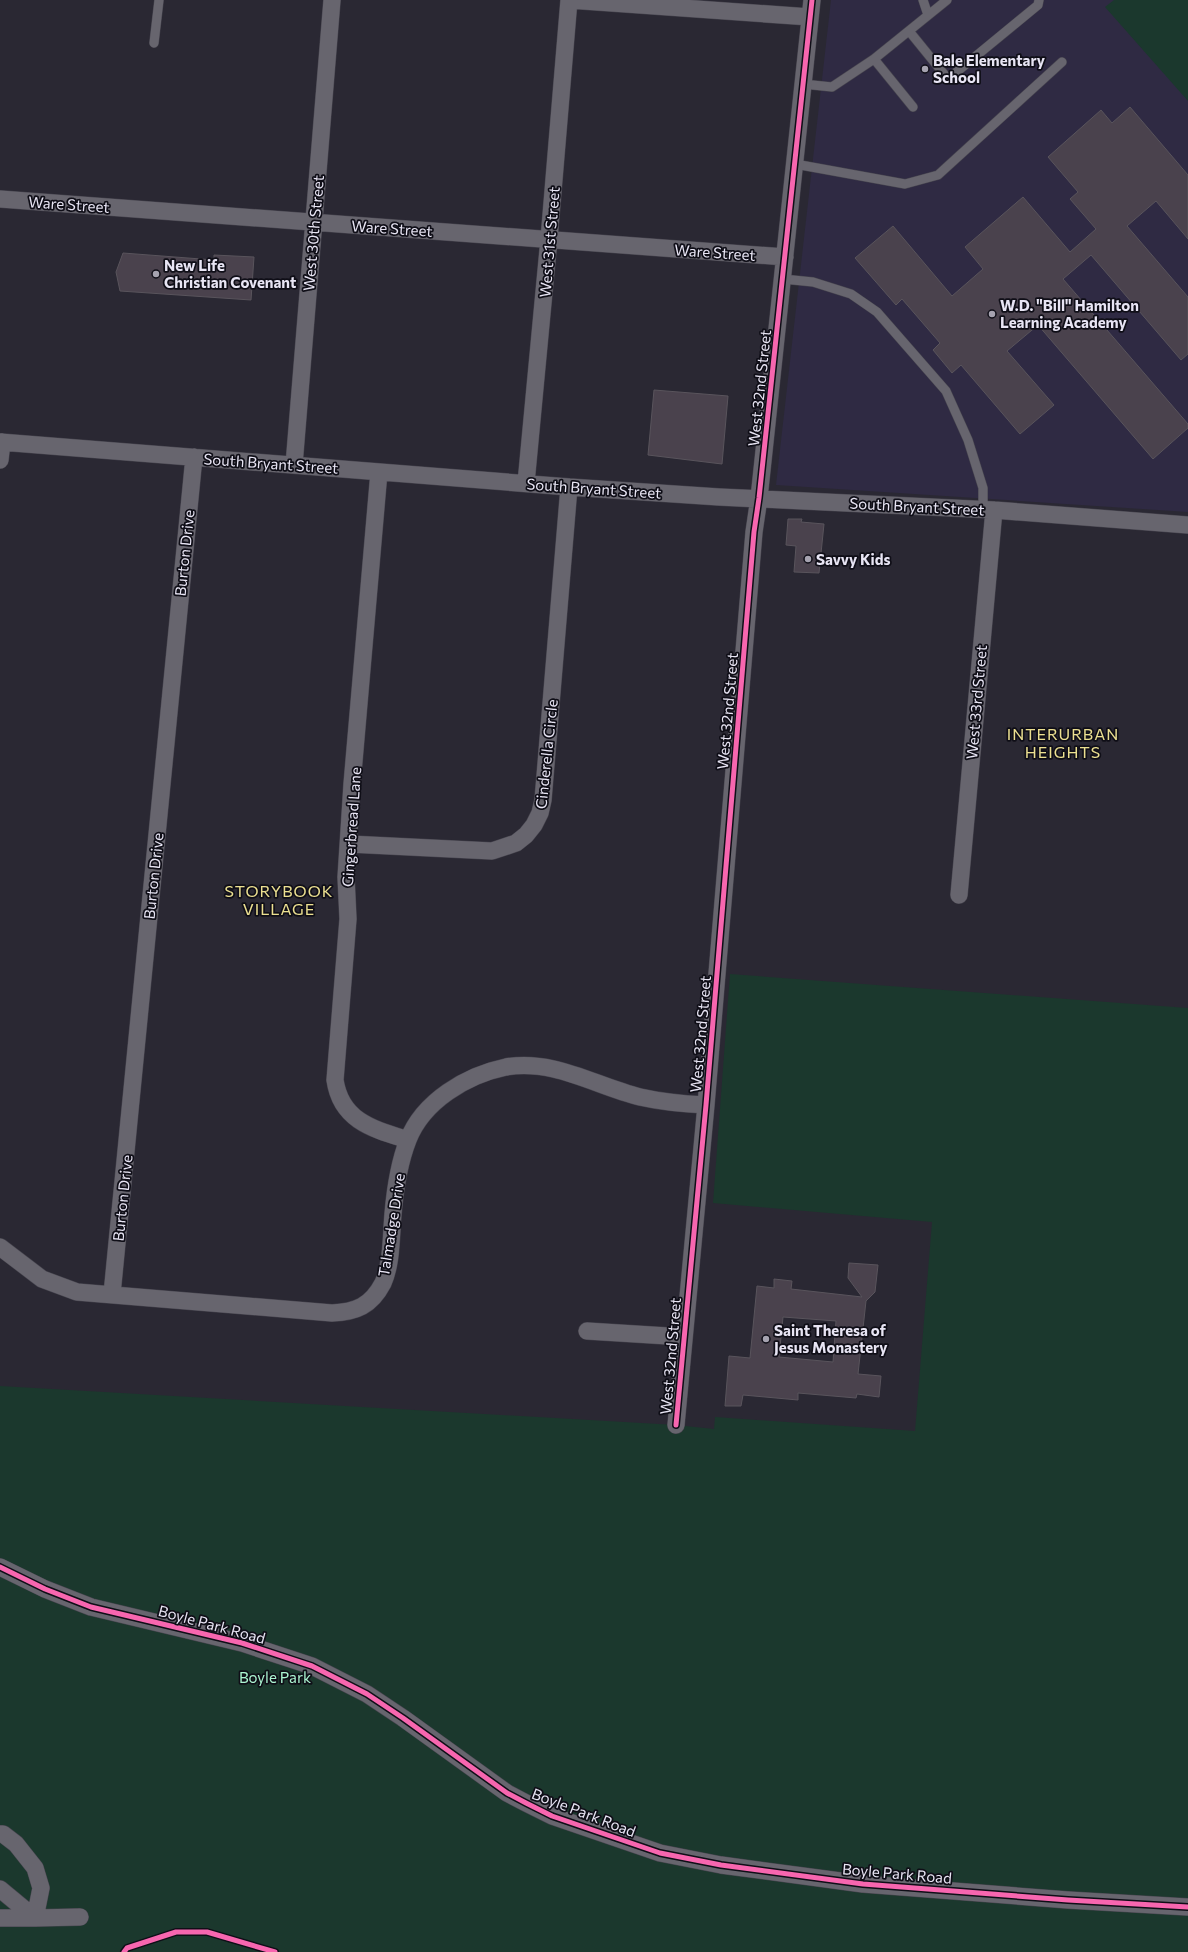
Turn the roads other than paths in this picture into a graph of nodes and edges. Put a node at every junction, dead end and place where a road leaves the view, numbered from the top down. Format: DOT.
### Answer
graph roads {
  1 [pos="159,0"];
  2 [pos="332,0"];
  3 [pos="569,0"];
  4 [pos="812,0"];
  5 [pos="923,0"];
  6 [pos="947,0"];
  7 [pos="1039,0"];
  8 [pos="928,15"];
  9 [pos="810,17"];
  10 [pos="909,31"];
  11 [pos="154,44"];
  12 [pos="874,59"];
  13 [pos="1062,62"];
  14 [pos="803,84"];
  15 [pos="913,108"];
  16 [pos="795,164"];
  17 [pos="0,198"];
  18 [pos="314,222"];
  19 [pos="550,239"];
  20 [pos="784,257"];
  21 [pos="783,279"];
  22 [pos="1,442"];
  23 [pos="194,457"];
  24 [pos="0,460"];
  25 [pos="294,465"];
  26 [pos="379,472"];
  27 [pos="526,483"];
  28 [pos="569,487"];
  29 [pos="759,498"];
  30 [pos="989,509"];
  31 [pos="1188,525"];
  32 [pos="349,844"];
  33 [pos="959,895"];
  34 [pos="706,1105"];
  35 [pos="408,1140"];
  36 [pos="0,1247"];
  37 [pos="112,1294"];
  38 [pos="587,1331"];
  39 [pos="684,1337"];
  40 [pos="676,1425"];
  41 [pos="0,1567"];
  42 [pos="0,1834"];
  43 [pos="0,1889"];
  44 [pos="1188,1907"];
  45 [pos="80,1917"];
  46 [pos="0,1918"];
  47 [pos="35,1918"];
  1 -- 11 [label="lane"];
  2 -- 18 [label="street, West 30th Street"];
  3 -- 9 [label="street"];
  3 -- 19 [label="street, West 31st Street"];
  4 -- 9 [label="street, West 32nd Street"];
  5 -- 8 [label="lane"];
  6 -- 8 [label="lane"];
  7 -- 10 [label="lane"];
  8 -- 10 [label="lane"];
  9 -- 14 [label="street, West 32nd Street"];
  10 -- 12 [label="lane"];
  12 -- 14 [label="lane"];
  12 -- 15 [label="lane"];
  13 -- 16 [label="lane"];
  14 -- 16 [label="street, West 32nd Street"];
  16 -- 20 [label="street, West 32nd Street"];
  17 -- 18 [label="street, Ware Street"];
  18 -- 19 [label="street, Ware Street"];
  18 -- 25 [label="street, West 30th Street"];
  19 -- 20 [label="street, Ware Street"];
  19 -- 27 [label="street, West 31st Street"];
  20 -- 21 [label="street, West 32nd Street"];
  21 -- 29 [label="street, West 32nd Street"];
  21 -- 30 [label="lane"];
  22 -- 23 [label="street, South Bryant Street"];
  22 -- 24 [label="street"];
  23 -- 25 [label="street, South Bryant Street"];
  23 -- 37 [label="street, Burton Drive"];
  25 -- 26 [label="street, South Bryant Street"];
  26 -- 27 [label="street, South Bryant Street"];
  26 -- 32 [label="street, Gingerbread Lane"];
  27 -- 28 [label="street, South Bryant Street"];
  28 -- 29 [label="street, South Bryant Street"];
  28 -- 32 [label="street, Cinderella Circle"];
  29 -- 30 [label="street, South Bryant Street"];
  29 -- 34 [label="street, West 32nd Street"];
  30 -- 31 [label="street, South Bryant Street"];
  30 -- 33 [label="street, West 33rd Street"];
  32 -- 35 [label="street, Gingerbread Lane"];
  34 -- 35 [label="street, Talmadge Drive"];
  34 -- 39 [label="street, West 32nd Street"];
  35 -- 37 [label="street, Talmadge Drive"];
  36 -- 37 [label="street, Talmadge Drive"];
  38 -- 39 [label="street"];
  39 -- 40 [label="street, West 32nd Street"];
  41 -- 44 [label="street, Boyle Park Road"];
  42 -- 47 [label="street"];
  43 -- 47 [label="street"];
  45 -- 47 [label="street"];
  46 -- 47 [label="street"];
}
